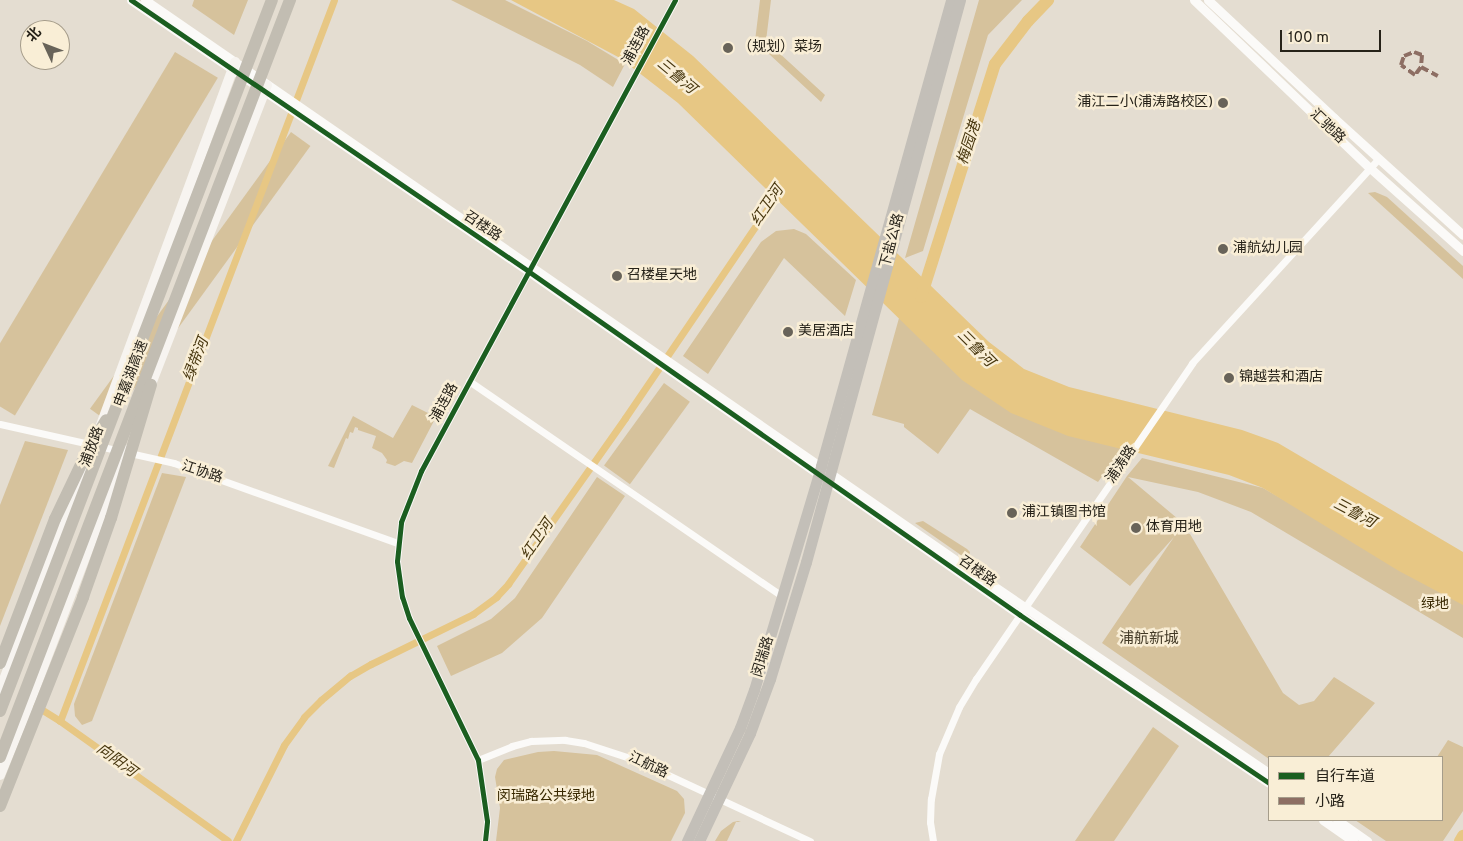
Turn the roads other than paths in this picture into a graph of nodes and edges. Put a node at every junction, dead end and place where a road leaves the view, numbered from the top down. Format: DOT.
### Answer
graph roads {
  1 [pos="131,0"];
  2 [pos="145,0"];
  3 [pos="272,0"];
  4 [pos="290,0"];
  5 [pos="675,0"];
  6 [pos="951,0"];
  7 [pos="960,0"];
  8 [pos="1194,0"];
  9 [pos="1208,0"];
  10 [pos="234,66"];
  11 [pos="266,89"];
  12 [pos="1379,158"];
  13 [pos="1370,168"];
  14 [pos="1463,235"];
  15 [pos="888,243"];
  16 [pos="1463,251"];
  17 [pos="530,268"];
  18 [pos="166,326"];
  19 [pos="469,381"];
  20 [pos="122,395"];
  21 [pos="0,424"];
  22 [pos="94,445"];
  23 [pos="125,452"];
  24 [pos="824,474"];
  25 [pos="397,543"];
  26 [pos="782,596"];
  27 [pos="1025,607"];
  28 [pos="1020,616"];
  29 [pos="3,668"];
  30 [pos="0,690"];
  31 [pos="0,711"];
  32 [pos="0,758"];
  33 [pos="478,760"];
  34 [pos="1268,772"];
  35 [pos="0,775"];
  36 [pos="1268,782"];
  37 [pos="714,797"];
  38 [pos="0,806"];
  39 [pos="1323,821"];
  40 [pos="1337,821"];
  41 [pos="485,841"];
  42 [pos="687,841"];
  43 [pos="699,841"];
  44 [pos="810,841"];
  45 [pos="934,841"];
  46 [pos="1353,841"];
  47 [pos="1367,841"];
  1 -- 10 [label="street"];
  2 -- 10 [label="street"];
  3 -- 20 [label="highway, 申嘉湖高速"];
  4 -- 18 [label="highway, 申嘉湖高速"];
  5 -- 17 [label="street, 浦连路"];
  6 -- 15 [label="main road, 下盐公路"];
  7 -- 15 [label="main road, 下盐公路"];
  8 -- 13 [label="street, 汇驰路"];
  9 -- 12 [label="street, 汇驰路"];
  10 -- 11 [label="street"];
  10 -- 22 [label="main road, 浦放路"];
  11 -- 17 [label="street, 召楼路"];
  11 -- 23 [label="main road"];
  12 -- 13 [label="street, 浦涛路"];
  12 -- 14 [label="street, 汇驰路"];
  13 -- 16 [label="street, 汇驰路"];
  13 -- 27 [label="street, 浦涛路"];
  15 -- 24 [label="main road, 下盐公路"];
  15 -- 24 [label="main road, 下盐公路"];
  17 -- 19 [label="street, 浦连路"];
  17 -- 24 [label="street, 召楼路"];
  18 -- 32 [label="highway, 申嘉湖高速"];
  18 -- 38 [label="highway"];
  19 -- 25 [label="street, 浦连路"];
  19 -- 26 [label="street"];
  20 -- 29 [label="highway"];
  20 -- 31 [label="highway, 申嘉湖高速"];
  21 -- 22 [label="street, 江协路"];
  22 -- 23 [label="street, 江协路"];
  22 -- 29 [label="main road, 浦放路"];
  23 -- 25 [label="street, 江协路"];
  23 -- 35 [label="main road"];
  24 -- 26 [label="main road, 闵瑞路"];
  24 -- 27 [label="street, 召楼路"];
  24 -- 28 [label="street, 召楼路"];
  24 -- 37 [label="main road, 闵瑞路"];
  25 -- 33 [label="street, 浦连路"];
  26 -- 37 [label="main road, 闵瑞路"];
  27 -- 28 [label="street, 浦涛路"];
  27 -- 34 [label="street, 召楼路"];
  28 -- 36 [label="street, 召楼路"];
  28 -- 45 [label="street, 浦涛路"];
  29 -- 30 [label="main road, 浦放路"];
  33 -- 37 [label="street, 江航路"];
  33 -- 41 [label="street, 浦连路"];
  37 -- 42 [label="main road, 闵瑞路"];
  37 -- 43 [label="main road, 闵瑞路"];
  37 -- 44 [label="street, 江航路"];
  39 -- 46 [label="street"];
  40 -- 47 [label="street"];
}
